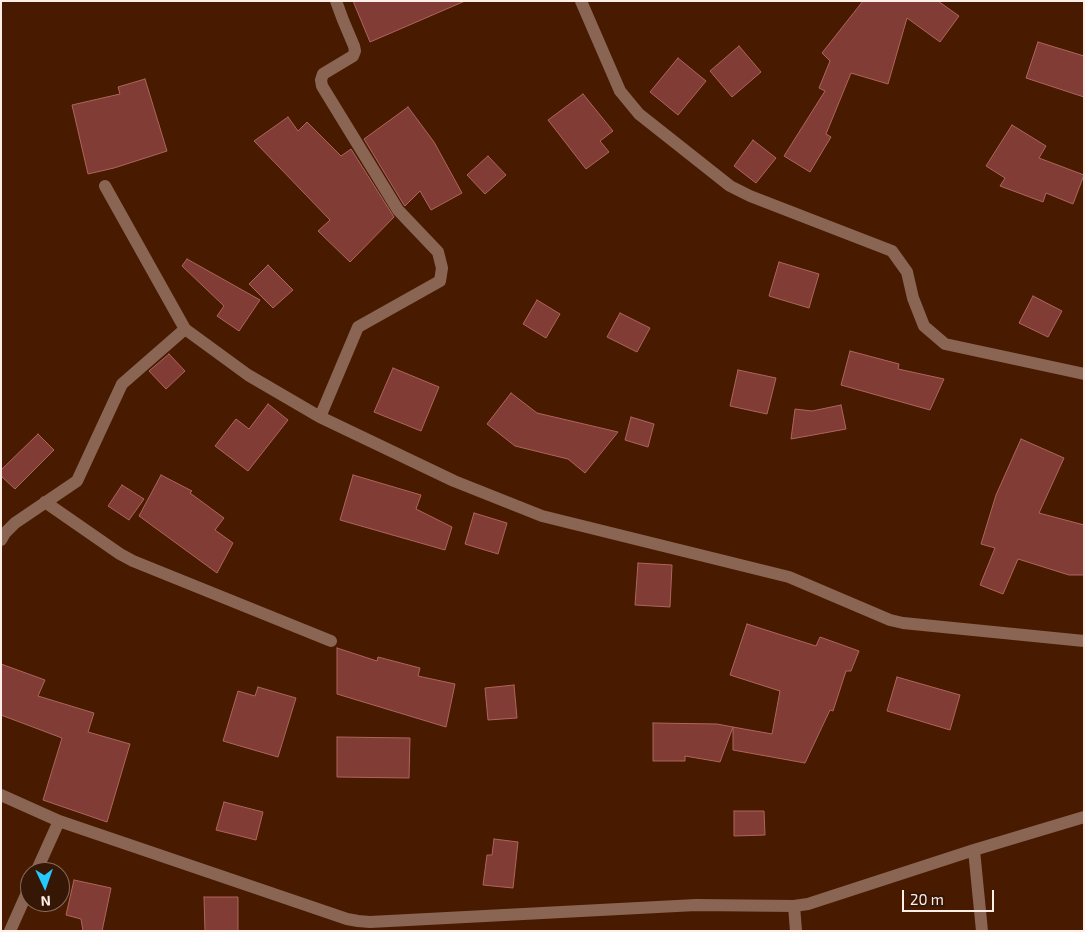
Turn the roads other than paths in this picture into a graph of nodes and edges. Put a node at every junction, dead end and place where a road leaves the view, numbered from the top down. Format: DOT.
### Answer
graph roads {
  1 [pos="336,1"];
  2 [pos="581,1"];
  3 [pos="105,186"];
  4 [pos="185,329"];
  5 [pos="1084,374"];
  6 [pos="320,417"];
  7 [pos="45,502"];
  8 [pos="1,540"];
  9 [pos="330,641"];
  10 [pos="1084,641"];
  11 [pos="1,795"];
  12 [pos="1084,817"];
  13 [pos="59,821"];
  14 [pos="974,850"];
  15 [pos="41,862"];
  16 [pos="794,906"];
  17 [pos="20,908"];
  18 [pos="10,931"];
  19 [pos="796,931"];
  20 [pos="982,931"];
  1 -- 6 [label="street"];
  2 -- 5 [label="street"];
  3 -- 4 [label="street"];
  4 -- 6 [label="street"];
  4 -- 7 [label="street"];
  6 -- 10 [label="street"];
  7 -- 8 [label="street"];
  7 -- 9 [label="street"];
  11 -- 13 [label="street"];
  12 -- 14 [label="street"];
  13 -- 15 [label="street"];
  13 -- 16 [label="street"];
  14 -- 16 [label="street"];
  14 -- 20 [label="street"];
  16 -- 19 [label="street"];
  17 -- 18 [label="street"];
}
